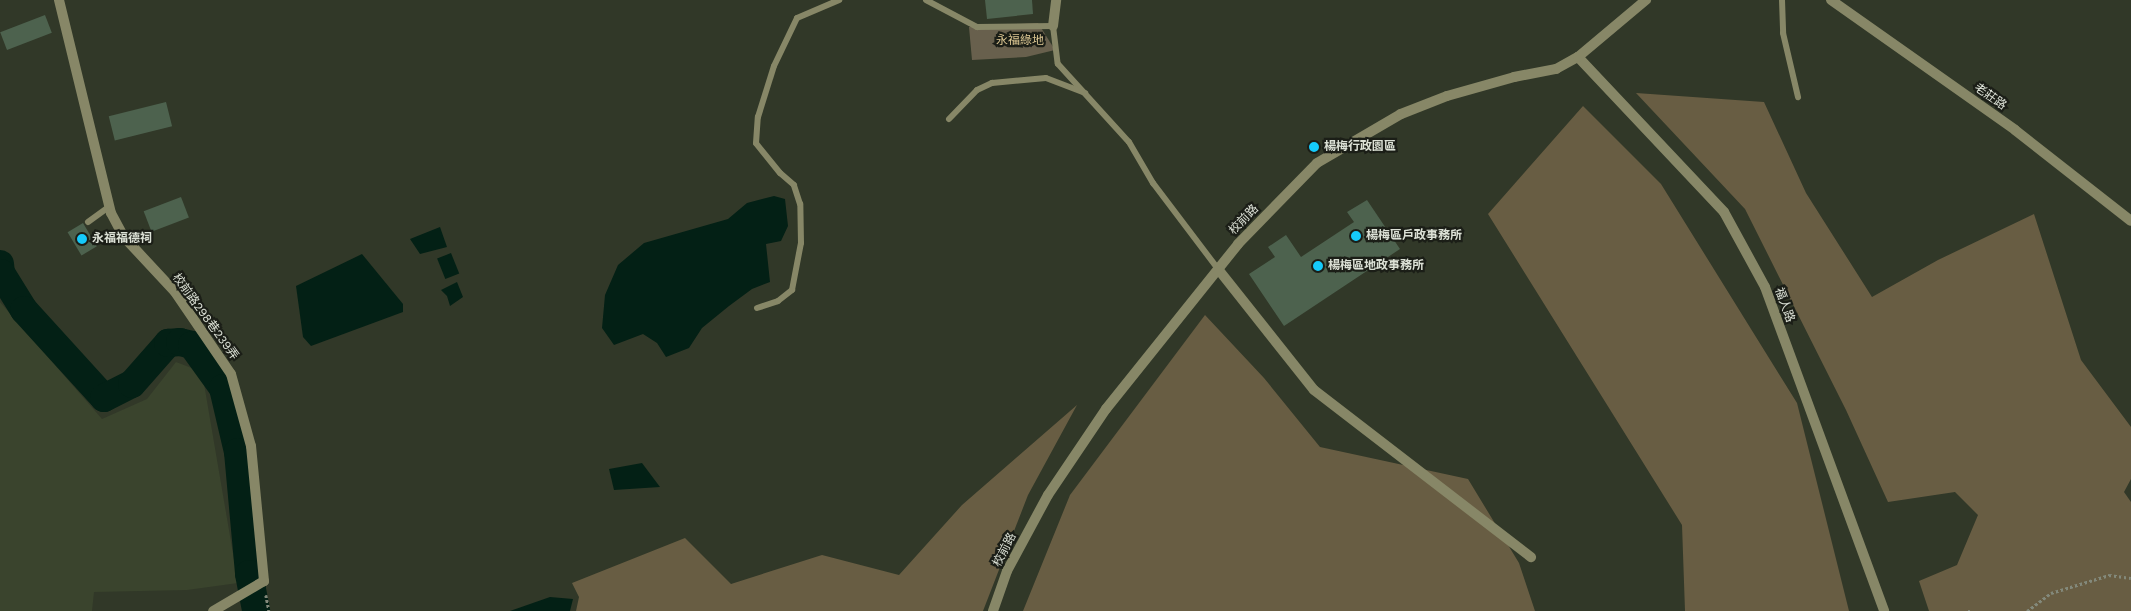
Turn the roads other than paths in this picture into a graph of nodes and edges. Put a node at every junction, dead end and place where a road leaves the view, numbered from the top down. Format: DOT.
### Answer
graph roads {
  1 [pos="58,0"];
  2 [pos="839,0"];
  3 [pos="926,0"];
  4 [pos="1056,0"];
  5 [pos="1646,0"];
  6 [pos="1782,0"];
  7 [pos="1831,0"];
  8 [pos="1053,26"];
  9 [pos="1578,57"];
  10 [pos="1088,94"];
  11 [pos="1798,97"];
  12 [pos="949,119"];
  13 [pos="109,207"];
  14 [pos="2131,221"];
  15 [pos="88,222"];
  16 [pos="1218,269"];
  17 [pos="757,308"];
  18 [pos="1531,557"];
  19 [pos="213,611"];
  20 [pos="993,611"];
  21 [pos="1884,611"];
  1 -- 13 [label="street, 校前路298巷239弄"];
  2 -- 17 [label="lane"];
  3 -- 8 [label="lane"];
  4 -- 8 [label="street"];
  5 -- 9 [label="street, 校前路"];
  6 -- 11 [label="lane"];
  7 -- 14 [label="street, 老莊路"];
  8 -- 10 [label="lane"];
  9 -- 16 [label="street, 校前路"];
  9 -- 21 [label="street, 福人路"];
  10 -- 12 [label="lane"];
  10 -- 16 [label="lane"];
  13 -- 15 [label="lane"];
  13 -- 19 [label="street, 校前路298巷239弄"];
  16 -- 18 [label="street"];
  16 -- 20 [label="street, 校前路"];
}
